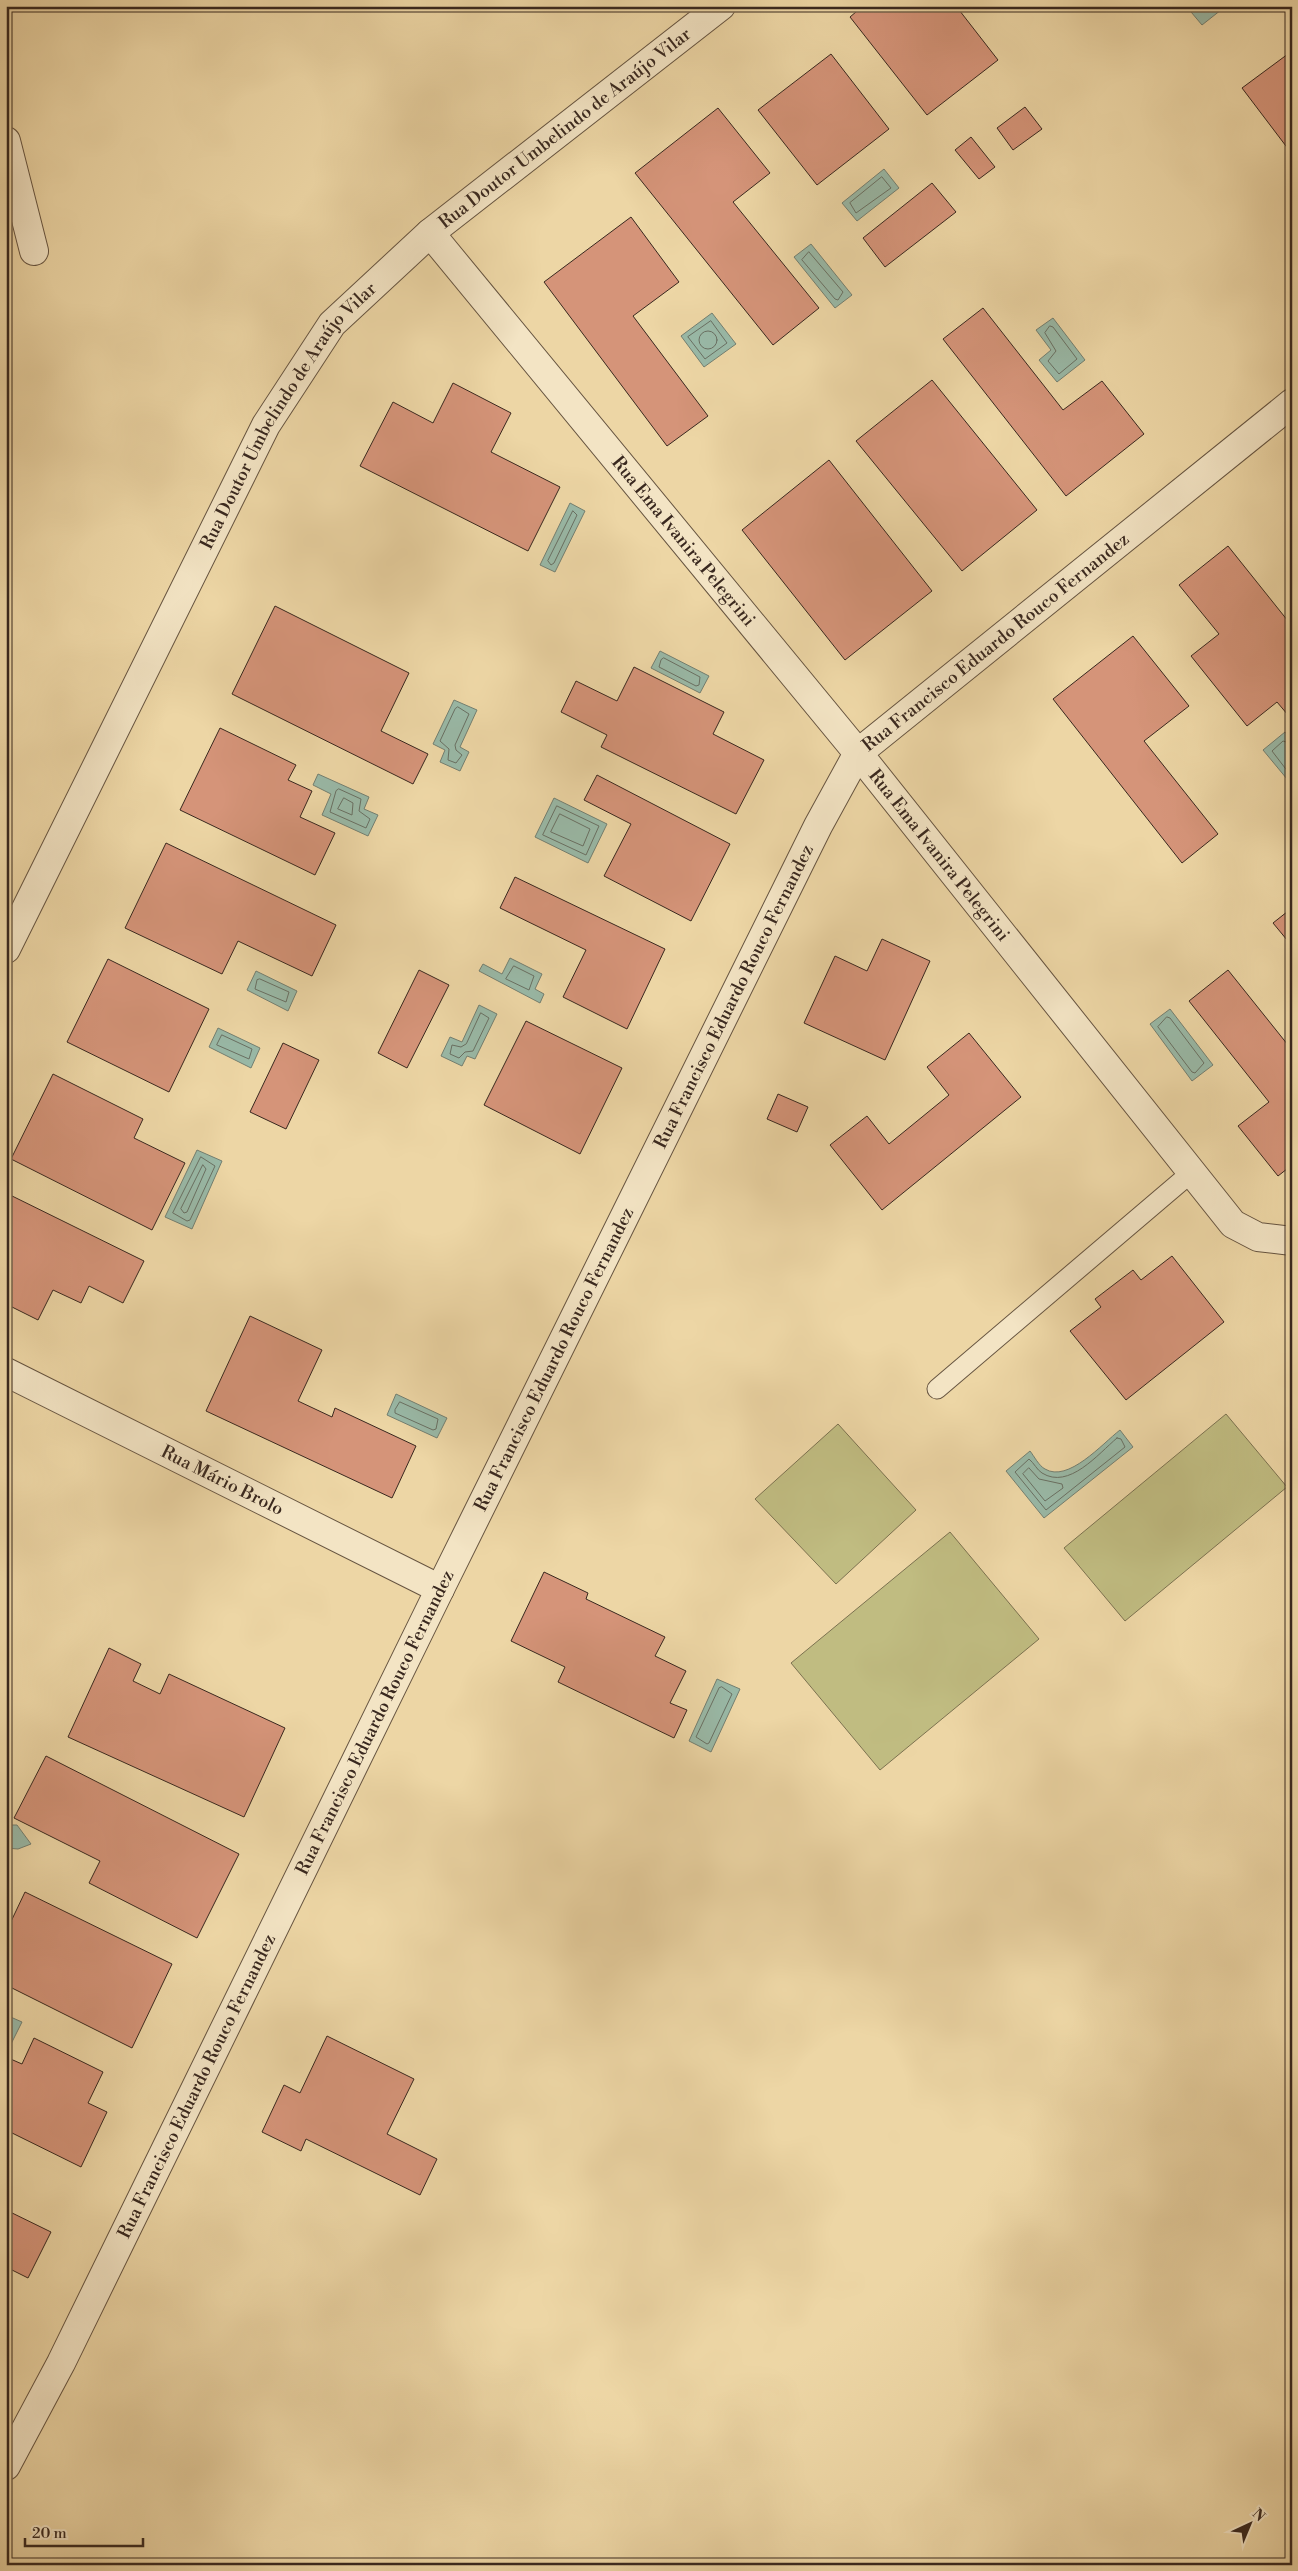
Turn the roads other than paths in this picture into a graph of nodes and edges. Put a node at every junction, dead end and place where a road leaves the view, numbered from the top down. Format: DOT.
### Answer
graph roads {
  1 [pos="721,6"];
  2 [pos="6,140"];
  3 [pos="430,233"];
  4 [pos="34,251"];
  5 [pos="1292,403"];
  6 [pos="858,753"];
  7 [pos="6,948"];
  8 [pos="1192,1172"];
  9 [pos="1292,1241"];
  10 [pos="6,1372"];
  11 [pos="938,1389"];
  12 [pos="440,1590"];
  13 [pos="6,2466"];
  1 -- 3 [label="street, Rua Doutor Umbelindo de Araújo Vilar"];
  2 -- 4 [label="street"];
  3 -- 6 [label="street, Rua Ema Ivanira Pelegrini"];
  3 -- 7 [label="street, Rua Doutor Umbelindo de Araújo Vilar"];
  5 -- 6 [label="street, Rua Francisco Eduardo Rouco Fernandez"];
  6 -- 8 [label="street, Rua Ema Ivanira Pelegrini"];
  6 -- 12 [label="street, Rua Francisco Eduardo Rouco Fernandez"];
  8 -- 9 [label="street, Rua Ema Ivanira Pelegrini"];
  8 -- 11 [label="lane"];
  10 -- 12 [label="street, Rua Mário Brolo"];
  12 -- 13 [label="street, Rua Francisco Eduardo Rouco Fernandez"];
}
